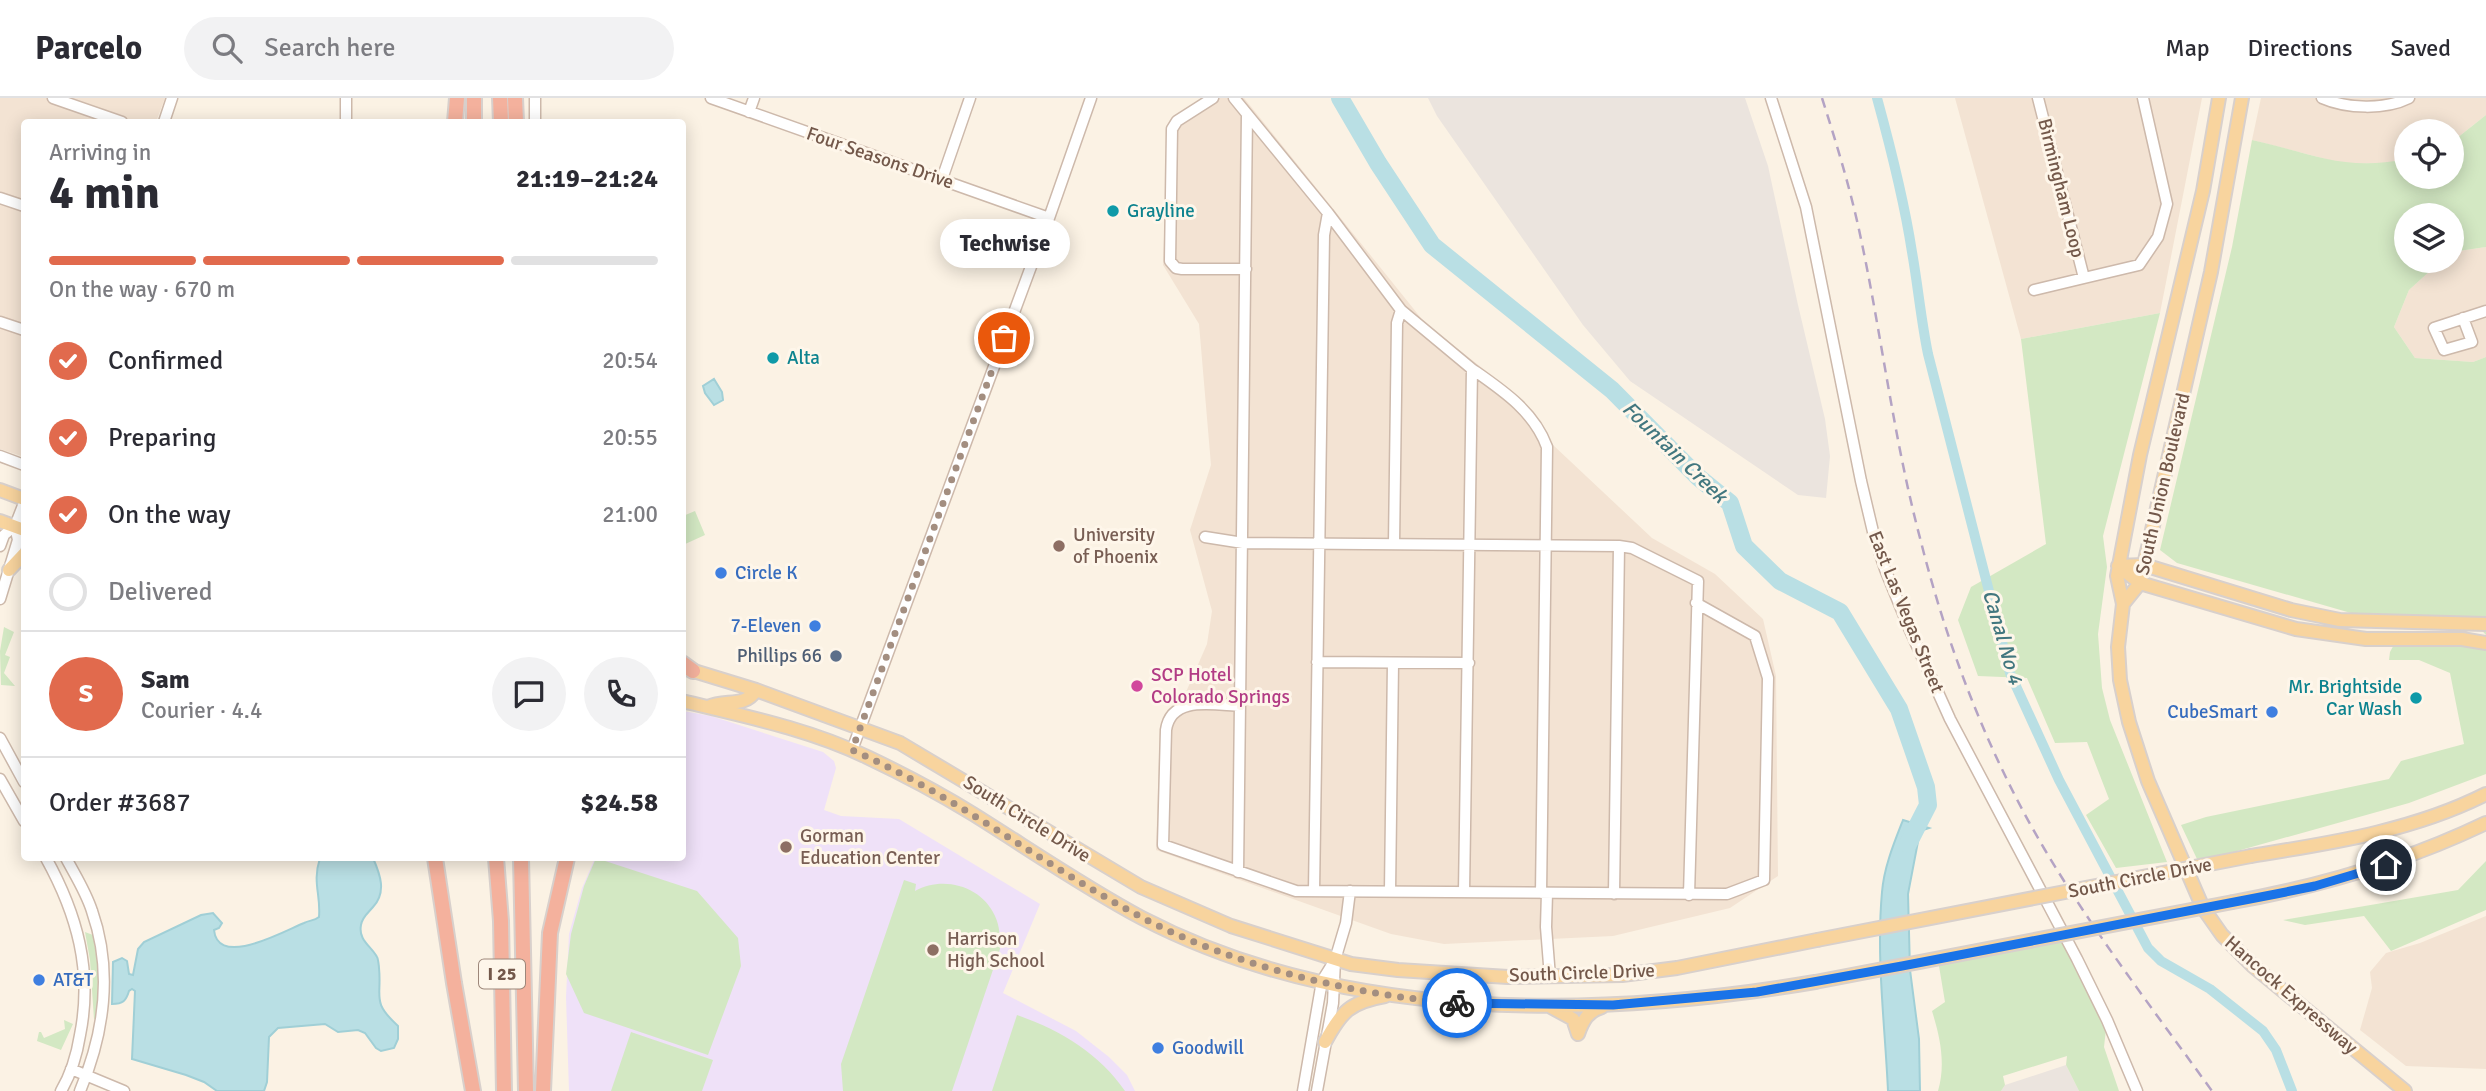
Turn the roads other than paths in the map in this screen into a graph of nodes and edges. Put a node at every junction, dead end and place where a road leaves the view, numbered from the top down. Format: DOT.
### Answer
graph roads {
  1 [pos="53,98"];
  2 [pos="172,98"];
  3 [pos="346,98"];
  4 [pos="457,98"];
  5 [pos="474,98"];
  6 [pos="500,98"];
  7 [pos="514,98"];
  8 [pos="535,98"];
  9 [pos="711,98"];
  10 [pos="754,98"];
  11 [pos="970,98"];
  12 [pos="1091,98"];
  13 [pos="1213,98"];
  14 [pos="1234,98"];
  15 [pos="1771,98"];
  16 [pos="2038,98"];
  17 [pos="2143,98"];
  18 [pos="2219,98"];
  19 [pos="2242,98"];
  20 [pos="2322,98"];
  21 [pos="2409,98"];
  22 [pos="749,111"];
  23 [pos="1247,113"];
  24 [pos="113,119"];
  25 [pos="165,119"];
  26 [pos="346,119"];
  27 [pos="455,119"];
  28 [pos="474,119"];
  29 [pos="501,119"];
  30 [pos="516,119"];
  31 [pos="535,119"];
  32 [pos="943,179"];
  33 [pos="0,198"];
  34 [pos="21,205"];
  35 [pos="1328,214"];
  36 [pos="1049,218"];
  37 [pos="1246,269"];
  38 [pos="2084,278"];
  39 [pos="2034,290"];
  40 [pos="1401,310"];
  41 [pos="2486,311"];
  42 [pos="2463,318"];
  43 [pos="0,322"];
  44 [pos="21,329"];
  45 [pos="1472,369"];
  46 [pos="0,456"];
  47 [pos="21,464"];
  48 [pos="0,490"];
  49 [pos="21,500"];
  50 [pos="0,521"];
  51 [pos="20,528"];
  52 [pos="1205,537"];
  53 [pos="1243,543"];
  54 [pos="1318,544"];
  55 [pos="1394,544"];
  56 [pos="1469,545"];
  57 [pos="1546,545"];
  58 [pos="0,546"];
  59 [pos="1619,546"];
  60 [pos="21,557"];
  61 [pos="2144,565"];
  62 [pos="2118,566"];
  63 [pos="9,570"];
  64 [pos="2140,583"];
  65 [pos="0,599"];
  66 [pos="1696,603"];
  67 [pos="2123,604"];
  68 [pos="2486,624"];
  69 [pos="2486,643"];
  70 [pos="1317,662"];
  71 [pos="1393,663"];
  72 [pos="1469,663"];
  73 [pos="686,667"];
  74 [pos="757,690"];
  75 [pos="686,702"];
  76 [pos="1240,706"];
  77 [pos="708,707"];
  78 [pos="861,727"];
  79 [pos="0,738"];
  80 [pos="852,750"];
  81 [pos="21,776"];
  82 [pos="0,779"];
  83 [pos="2484,794"];
  84 [pos="21,816"];
  85 [pos="2486,823"];
  86 [pos="48,861"];
  87 [pos="68,861"];
  88 [pos="435,861"];
  89 [pos="496,861"];
  90 [pos="521,861"];
  91 [pos="566,861"];
  92 [pos="1238,872"];
  93 [pos="1314,891"];
  94 [pos="1350,891"];
  95 [pos="1390,891"];
  96 [pos="1464,892"];
  97 [pos="1544,893"];
  98 [pos="1614,894"];
  99 [pos="1689,895"];
  100 [pos="1335,960"];
  101 [pos="1550,977"];
  102 [pos="1329,982"];
  103 [pos="1391,995"];
  104 [pos="1547,1005"];
  105 [pos="1613,1005"];
  106 [pos="1325,1042"];
  107 [pos="71,1069"];
  108 [pos="86,1076"];
  109 [pos="61,1091"];
  110 [pos="79,1091"];
  111 [pos="124,1091"];
  112 [pos="473,1091"];
  113 [pos="504,1091"];
  114 [pos="526,1091"];
  115 [pos="543,1091"];
  116 [pos="1303,1091"];
  117 [pos="1317,1091"];
  118 [pos="2137,1091"];
  119 [pos="2405,1091"];
  1 -- 24 [label="street"];
  2 -- 25 [label="street"];
  3 -- 26 [label="street"];
  4 -- 27 [label="highway"];
  5 -- 28 [label="highway"];
  6 -- 29 [label="highway"];
  7 -- 30 [label="highway"];
  8 -- 31 [label="street"];
  9 -- 22 [label="street, Four Seasons Drive"];
  10 -- 22 [label="street"];
  11 -- 32 [label="street"];
  12 -- 36 [label="street"];
  13 -- 37 [label="street"];
  14 -- 23 [label="street"];
  15 -- 118 [label="street, East Las Vegas Street"];
  16 -- 38 [label="street, Birmingham Loop"];
  17 -- 38 [label="street, Birmingham Loop"];
  18 -- 62 [label="main road, South Union Boulevard"];
  19 -- 61 [label="main road, South Union Boulevard"];
  20 -- 21 [label="street"];
  22 -- 32 [label="street, Four Seasons Drive"];
  23 -- 35 [label="street"];
  23 -- 37 [label="street"];
  32 -- 36 [label="street, Four Seasons Drive"];
  33 -- 34 [label="street"];
  35 -- 40 [label="street"];
  35 -- 54 [label="street"];
  36 -- 78 [label="street"];
  37 -- 53 [label="street"];
  38 -- 39 [label="street, Birmingham Loop"];
  40 -- 45 [label="street"];
  40 -- 55 [label="street"];
  41 -- 42 [label="street"];
  43 -- 44 [label="street"];
  45 -- 56 [label="street"];
  45 -- 57 [label="street"];
  46 -- 47 [label="street"];
  48 -- 49 [label="main road"];
  50 -- 51 [label="main road"];
  51 -- 58 [label="street"];
  51 -- 63 [label="street"];
  52 -- 53 [label="street"];
  53 -- 54 [label="street"];
  53 -- 76 [label="street"];
  54 -- 55 [label="street"];
  54 -- 70 [label="street"];
  55 -- 56 [label="street"];
  56 -- 57 [label="street"];
  56 -- 72 [label="street"];
  57 -- 59 [label="street"];
  57 -- 97 [label="street"];
  59 -- 66 [label="street"];
  59 -- 98 [label="street"];
  60 -- 63 [label="main road"];
  61 -- 62 [label="main road"];
  61 -- 64 [label="main road, South Union Boulevard"];
  61 -- 68 [label="main road"];
  62 -- 64 [label="main road"];
  62 -- 67 [label="main road, South Union Boulevard"];
  63 -- 65 [label="street"];
  64 -- 67 [label="main road, South Union Boulevard"];
  64 -- 69 [label="main road"];
  66 -- 99 [label="street"];
  66 -- 99 [label="street"];
  67 -- 119 [label="main road, Hancock Expressway"];
  70 -- 71 [label="street"];
  70 -- 93 [label="street"];
  71 -- 72 [label="street"];
  71 -- 95 [label="street"];
  72 -- 96 [label="street"];
  73 -- 74 [label="main road, South Circle Drive"];
  74 -- 77 [label="main road"];
  74 -- 78 [label="main road, South Circle Drive"];
  75 -- 77 [label="main road, South Circle Drive"];
  76 -- 92 [label="street"];
  76 -- 92 [label="street"];
  77 -- 80 [label="main road, South Circle Drive"];
  78 -- 80 [label="street"];
  78 -- 100 [label="main road, South Circle Drive"];
  79 -- 81 [label="street"];
  80 -- 102 [label="main road, South Circle Drive"];
  82 -- 84 [label="street"];
  83 -- 101 [label="main road, South Circle Drive, bridge"];
  85 -- 105 [label="main road, South Circle Drive, bridge"];
  86 -- 107 [label="street"];
  87 -- 108 [label="street"];
  88 -- 112 [label="highway"];
  89 -- 113 [label="highway, I 25"];
  90 -- 114 [label="highway, I 25"];
  91 -- 115 [label="highway"];
  92 -- 93 [label="street"];
  93 -- 94 [label="street"];
  94 -- 95 [label="street"];
  94 -- 100 [label="street"];
  95 -- 96 [label="street"];
  96 -- 97 [label="street"];
  97 -- 98 [label="street"];
  97 -- 101 [label="street"];
  98 -- 99 [label="street"];
  100 -- 101 [label="main road, South Circle Drive"];
  100 -- 102 [label="street"];
  102 -- 103 [label="main road, South Circle Drive"];
  102 -- 106 [label="street"];
  102 -- 116 [label="street"];
  103 -- 104 [label="main road, South Circle Drive"];
  103 -- 106 [label="main road"];
  104 -- 105 [label="main road, South Circle Drive"];
  104 -- 105 [label="main road"];
  106 -- 117 [label="street"];
  107 -- 108 [label="street"];
  107 -- 109 [label="street"];
  108 -- 110 [label="street"];
  108 -- 111 [label="street"];
}
